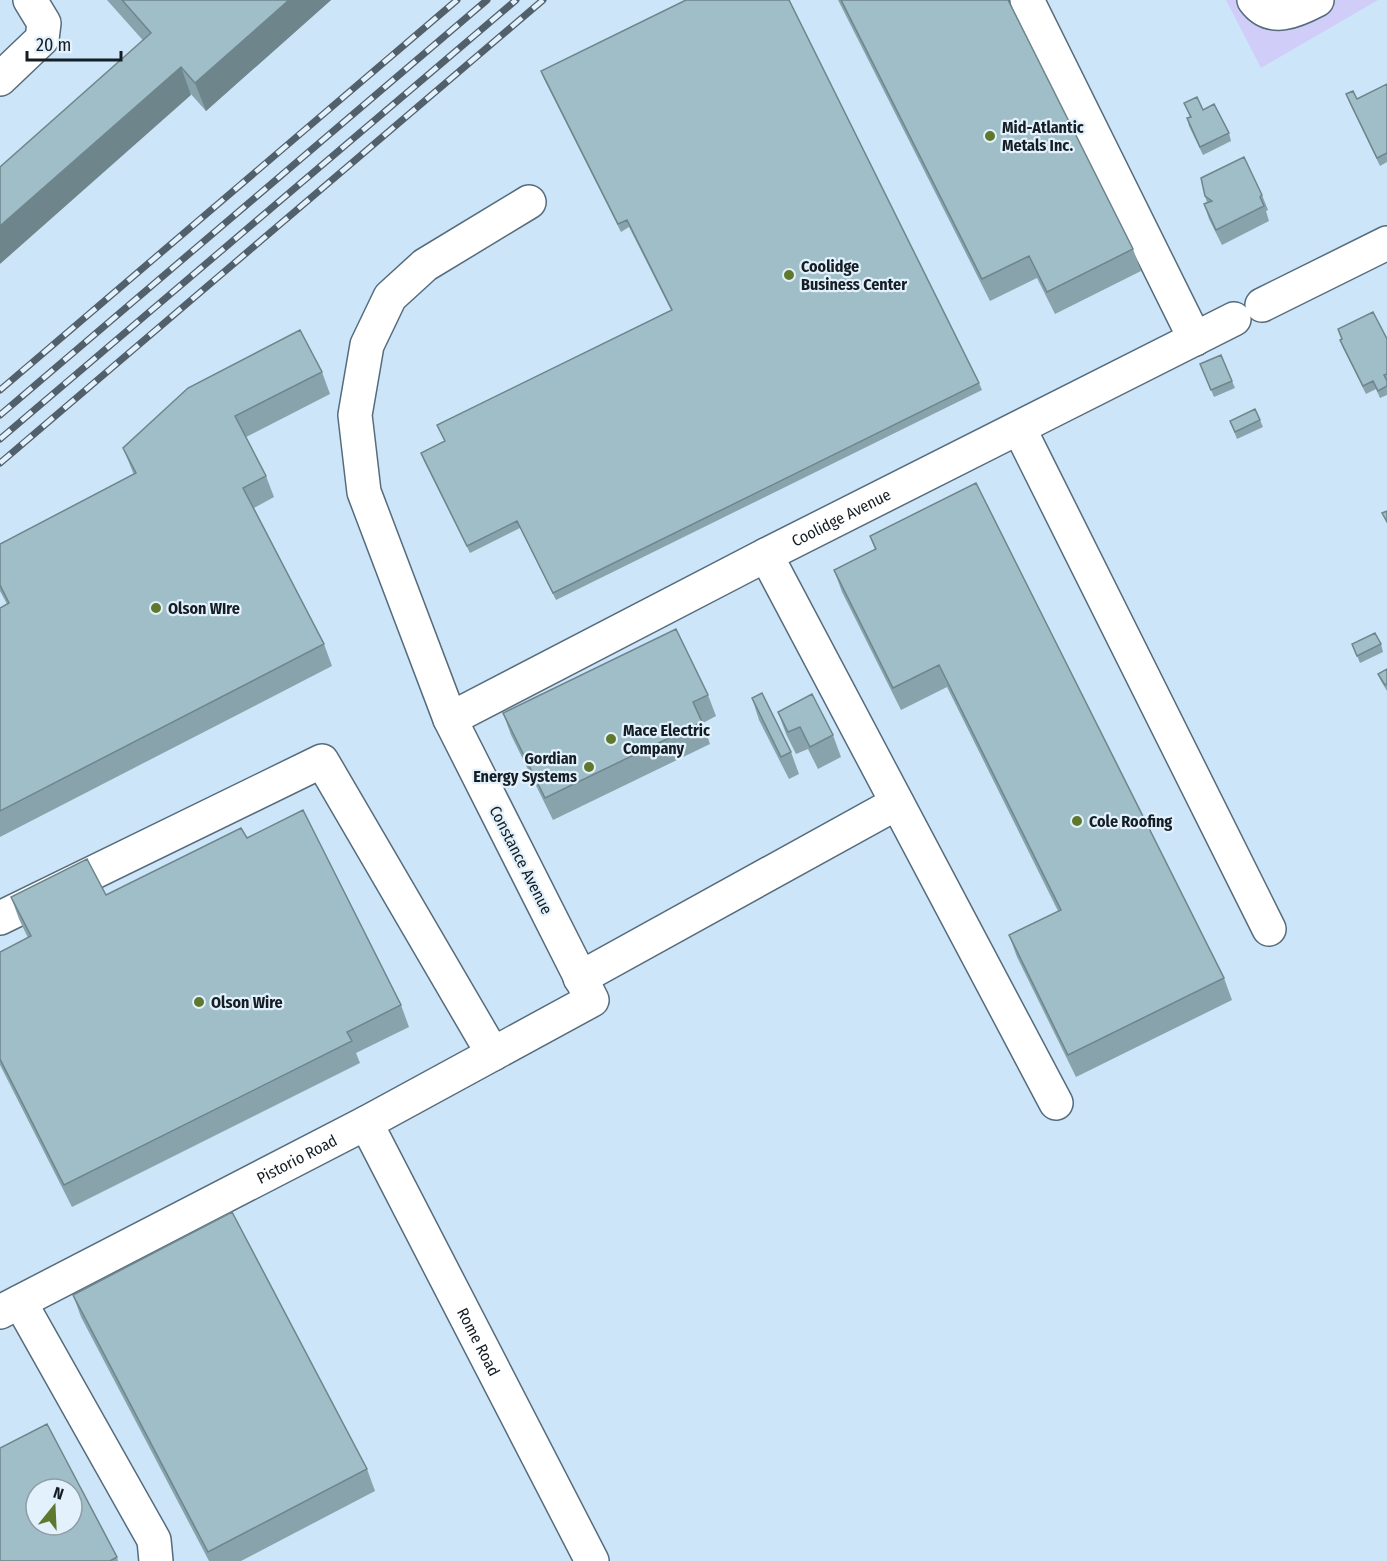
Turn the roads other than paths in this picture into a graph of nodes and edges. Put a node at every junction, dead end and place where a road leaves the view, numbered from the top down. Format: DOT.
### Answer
graph roads {
  1 [pos="30,0"];
  2 [pos="1027,0"];
  3 [pos="1254,0"];
  4 [pos="1317,0"];
  5 [pos="0,79"];
  6 [pos="529,202"];
  7 [pos="1387,243"];
  8 [pos="1195,339"];
  9 [pos="1019,428"];
  10 [pos="766,555"];
  11 [pos="450,719"];
  12 [pos="897,803"];
  13 [pos="0,918"];
  14 [pos="1269,929"];
  15 [pos="586,989"];
  16 [pos="493,1054"];
  17 [pos="1056,1103"];
  18 [pos="366,1123"];
  19 [pos="10,1307"];
  20 [pos="156,1561"];
  21 [pos="592,1561"];
  1 -- 5 [label="street"];
  2 -- 8 [label="street"];
  3 -- 4 [label="street"];
  6 -- 11 [label="street, Constance Avenue"];
  7 -- 8 [label="street, Coolidge Avenue"];
  8 -- 9 [label="street, Coolidge Avenue"];
  9 -- 10 [label="street, Coolidge Avenue"];
  9 -- 14 [label="street"];
  10 -- 11 [label="street, Coolidge Avenue"];
  10 -- 12 [label="street"];
  11 -- 15 [label="street, Constance Avenue"];
  12 -- 15 [label="street, Pistorio Road"];
  12 -- 17 [label="street"];
  13 -- 16 [label="street"];
  15 -- 16 [label="street, Pistorio Road"];
  16 -- 18 [label="street, Pistorio Road"];
  18 -- 19 [label="street, Pistorio Road"];
  18 -- 21 [label="street, Rome Road"];
  19 -- 20 [label="street"];
}
